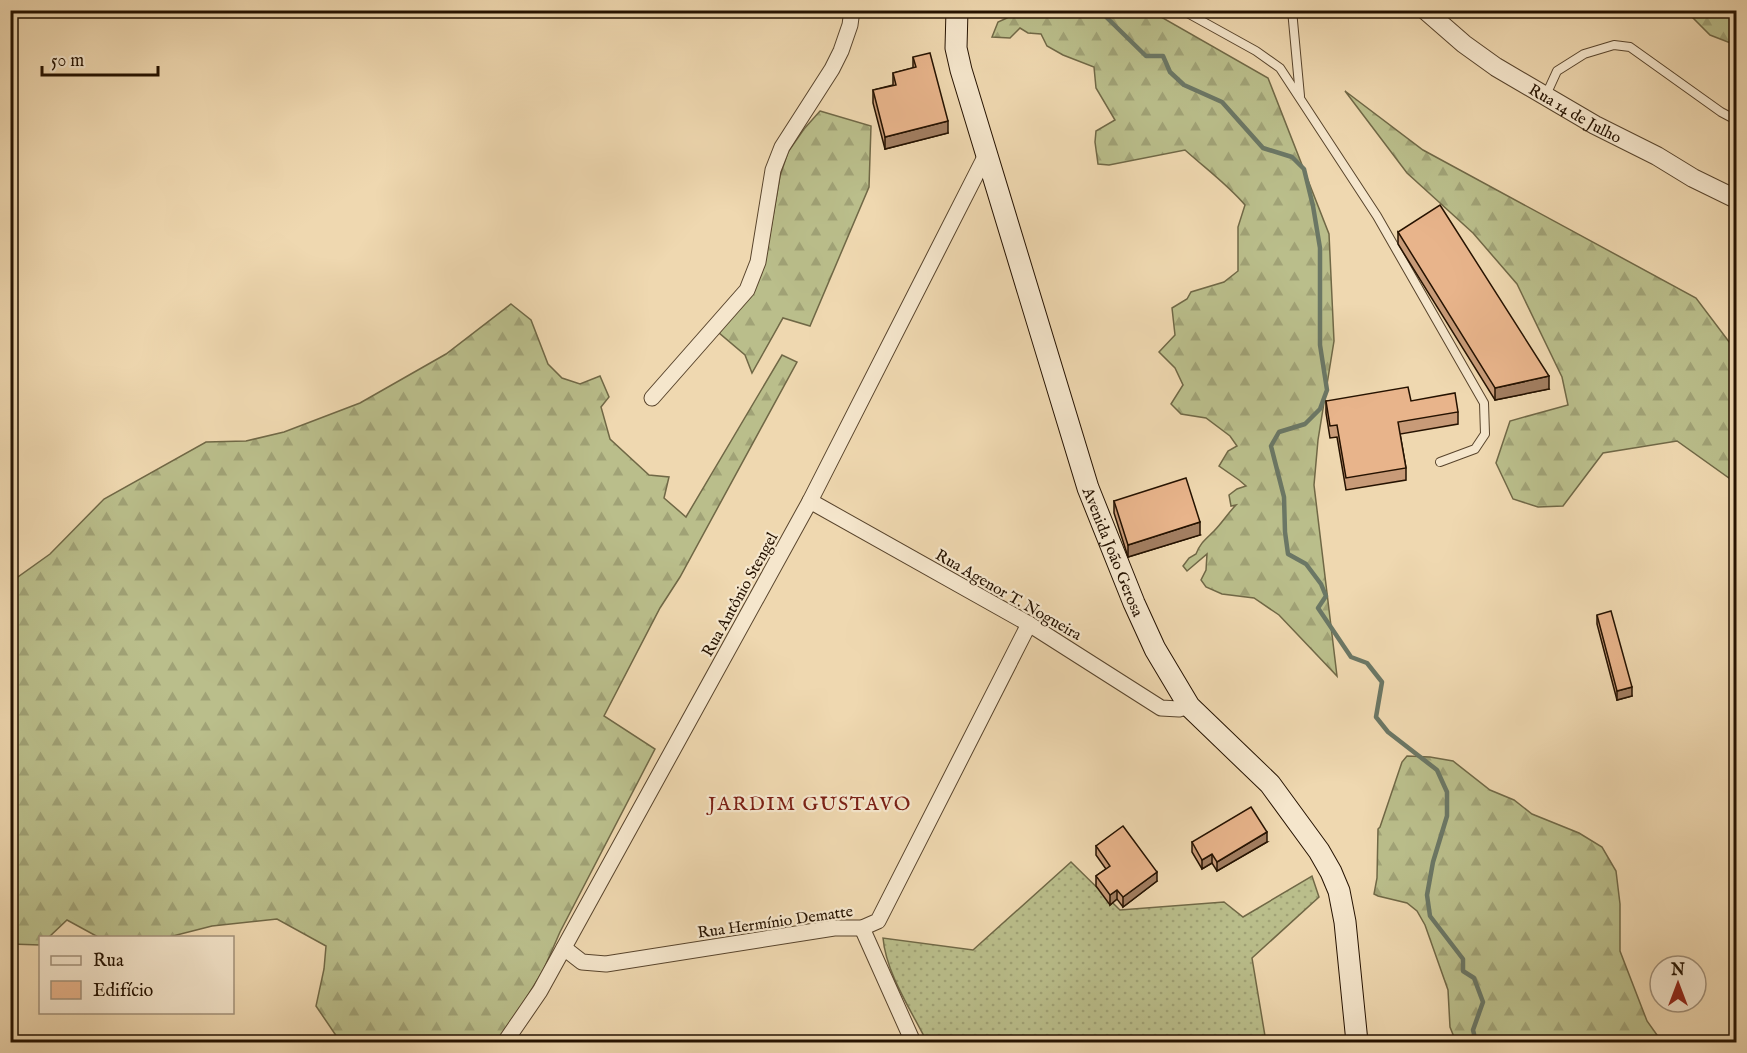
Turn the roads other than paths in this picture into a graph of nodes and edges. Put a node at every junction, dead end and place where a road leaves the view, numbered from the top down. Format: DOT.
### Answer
graph roads {
  1 [pos="852,10"];
  2 [pos="957,10"];
  3 [pos="1182,10"];
  4 [pos="1292,10"];
  5 [pos="1425,10"];
  6 [pos="1546,95"];
  7 [pos="1300,98"];
  8 [pos="1737,120"];
  9 [pos="987,153"];
  10 [pos="1737,200"];
  11 [pos="652,398"];
  12 [pos="1440,462"];
  13 [pos="810,501"];
  14 [pos="1029,624"];
  15 [pos="1189,706"];
  16 [pos="862,928"];
  17 [pos="564,948"];
  18 [pos="505,1042"];
  19 [pos="913,1042"];
  20 [pos="1357,1042"];
  1 -- 11 [label="street"];
  2 -- 9 [label="main road, Avenida João Gerosa"];
  3 -- 7 [label="lane"];
  4 -- 7 [label="lane"];
  5 -- 6 [label="street, Rua 14 de Julho"];
  6 -- 8 [label="lane"];
  6 -- 10 [label="street, Rua 14 de Julho"];
  7 -- 12 [label="lane"];
  9 -- 13 [label="street, Rua Antônio Stengel"];
  9 -- 15 [label="main road, Avenida João Gerosa"];
  13 -- 14 [label="street, Rua Agenor T. Nogueira"];
  13 -- 17 [label="street, Rua Antônio Stengel"];
  14 -- 15 [label="street, Rua Agenor T. Nogueira"];
  14 -- 16 [label="street, Rua Hermínio Dematte"];
  15 -- 20 [label="main road, Avenida João Gerosa"];
  16 -- 17 [label="street, Rua Hermínio Dematte"];
  16 -- 19 [label="street"];
  17 -- 18 [label="street, Rua Antônio Stengel"];
}
